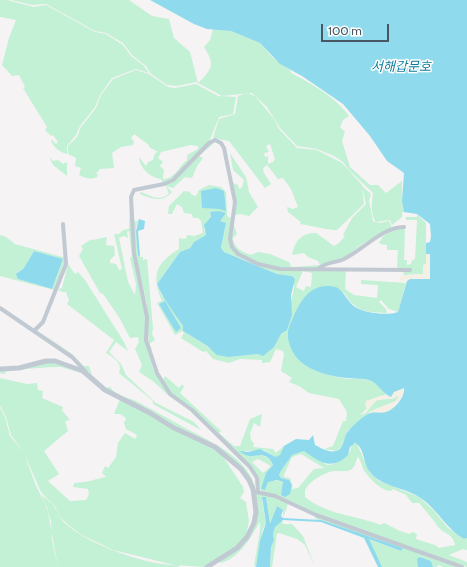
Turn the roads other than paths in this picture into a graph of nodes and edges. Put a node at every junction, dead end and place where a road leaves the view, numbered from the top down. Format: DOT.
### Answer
graph roads {
  1 [pos="63,224"];
  2 [pos="404,227"];
  3 [pos="318,269"];
  4 [pos="410,270"];
  5 [pos="0,308"];
  6 [pos="35,330"];
  7 [pos="0,369"];
  8 [pos="87,374"];
  9 [pos="256,492"];
  10 [pos="207,567"];
  11 [pos="462,567"];
  1 -- 6 [label="street"];
  2 -- 3 [label="street"];
  3 -- 4 [label="street"];
  3 -- 9 [label="street"];
  5 -- 6 [label="street"];
  6 -- 8 [label="street"];
  7 -- 8 [label="street"];
  8 -- 9 [label="street"];
  9 -- 10 [label="street"];
  9 -- 11 [label="street"];
}
